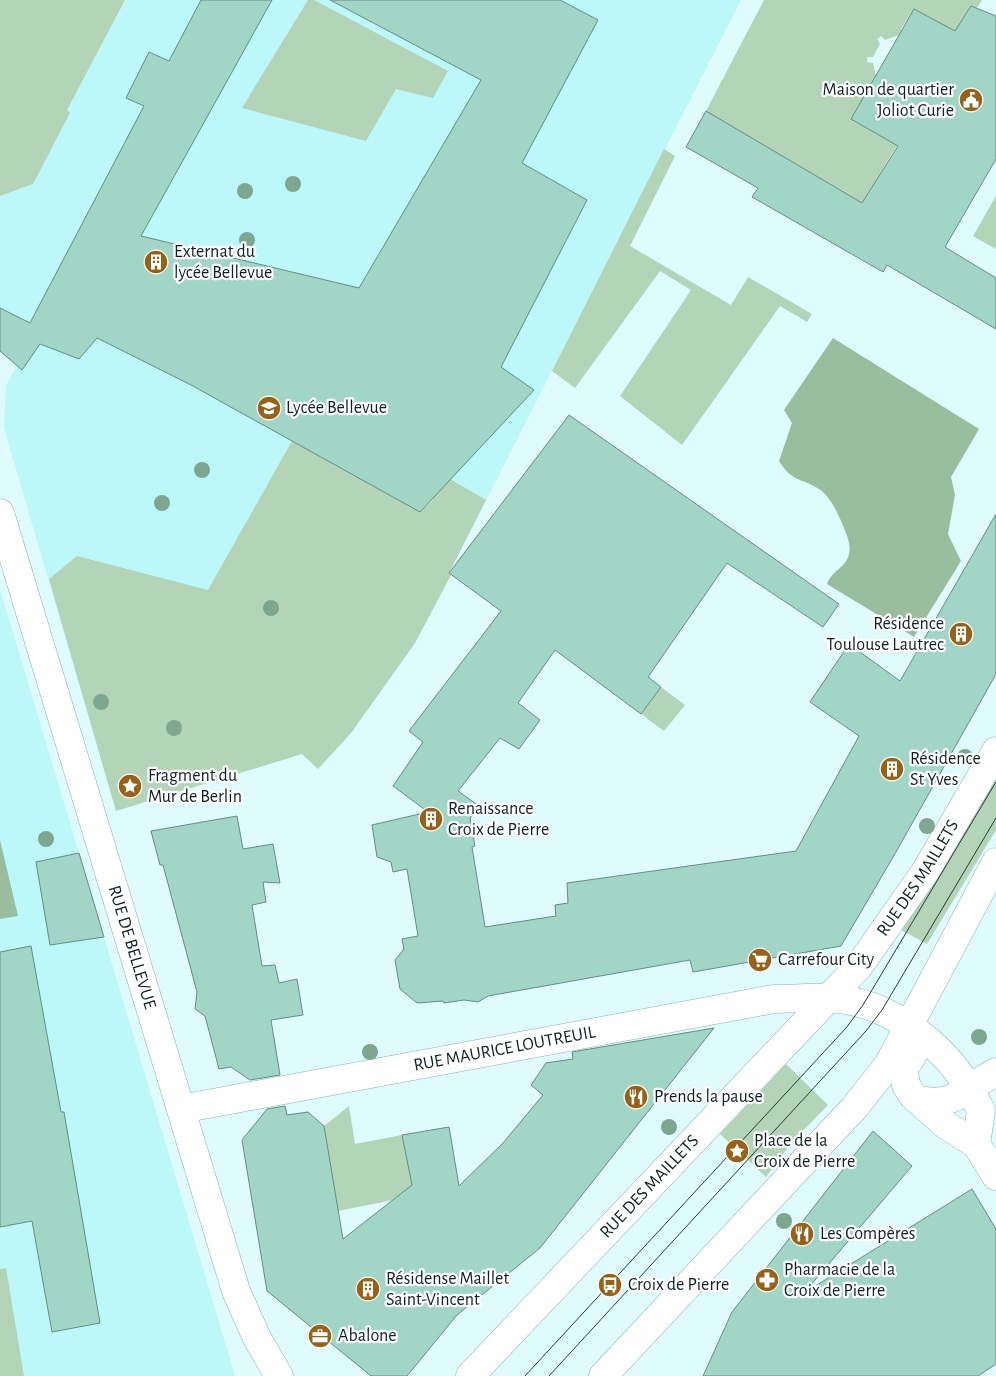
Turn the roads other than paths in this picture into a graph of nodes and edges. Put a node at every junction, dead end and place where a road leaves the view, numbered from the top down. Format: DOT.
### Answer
graph roads {
  1 [pos="2,524"];
  2 [pos="996,750"];
  3 [pos="996,862"];
  4 [pos="829,998"];
  5 [pos="909,1026"];
  6 [pos="996,1072"];
  7 [pos="969,1089"];
  8 [pos="913,1093"];
  9 [pos="864,1096"];
  10 [pos="182,1109"];
  11 [pos="976,1144"];
  12 [pos="996,1176"];
  13 [pos="279,1376"];
  14 [pos="470,1376"];
  15 [pos="603,1376"];
  1 -- 10 [label="street, RUE DE BELLEVUE"];
  2 -- 4 [label="street, RUE DES MAILLETS"];
  3 -- 5 [label="street"];
  4 -- 5 [label="street"];
  4 -- 10 [label="street, RUE MAURICE LOUTREUIL"];
  4 -- 14 [label="street, RUE DES MAILLETS"];
  5 -- 7 [label="street"];
  5 -- 8 [label="street"];
  5 -- 9 [label="street"];
  6 -- 7 [label="street"];
  7 -- 8 [label="street"];
  7 -- 11 [label="street"];
  8 -- 9 [label="street"];
  8 -- 11 [label="street"];
  9 -- 15 [label="street"];
  10 -- 13 [label="street, RUE DE BELLEVUE"];
  11 -- 12 [label="street"];
}
